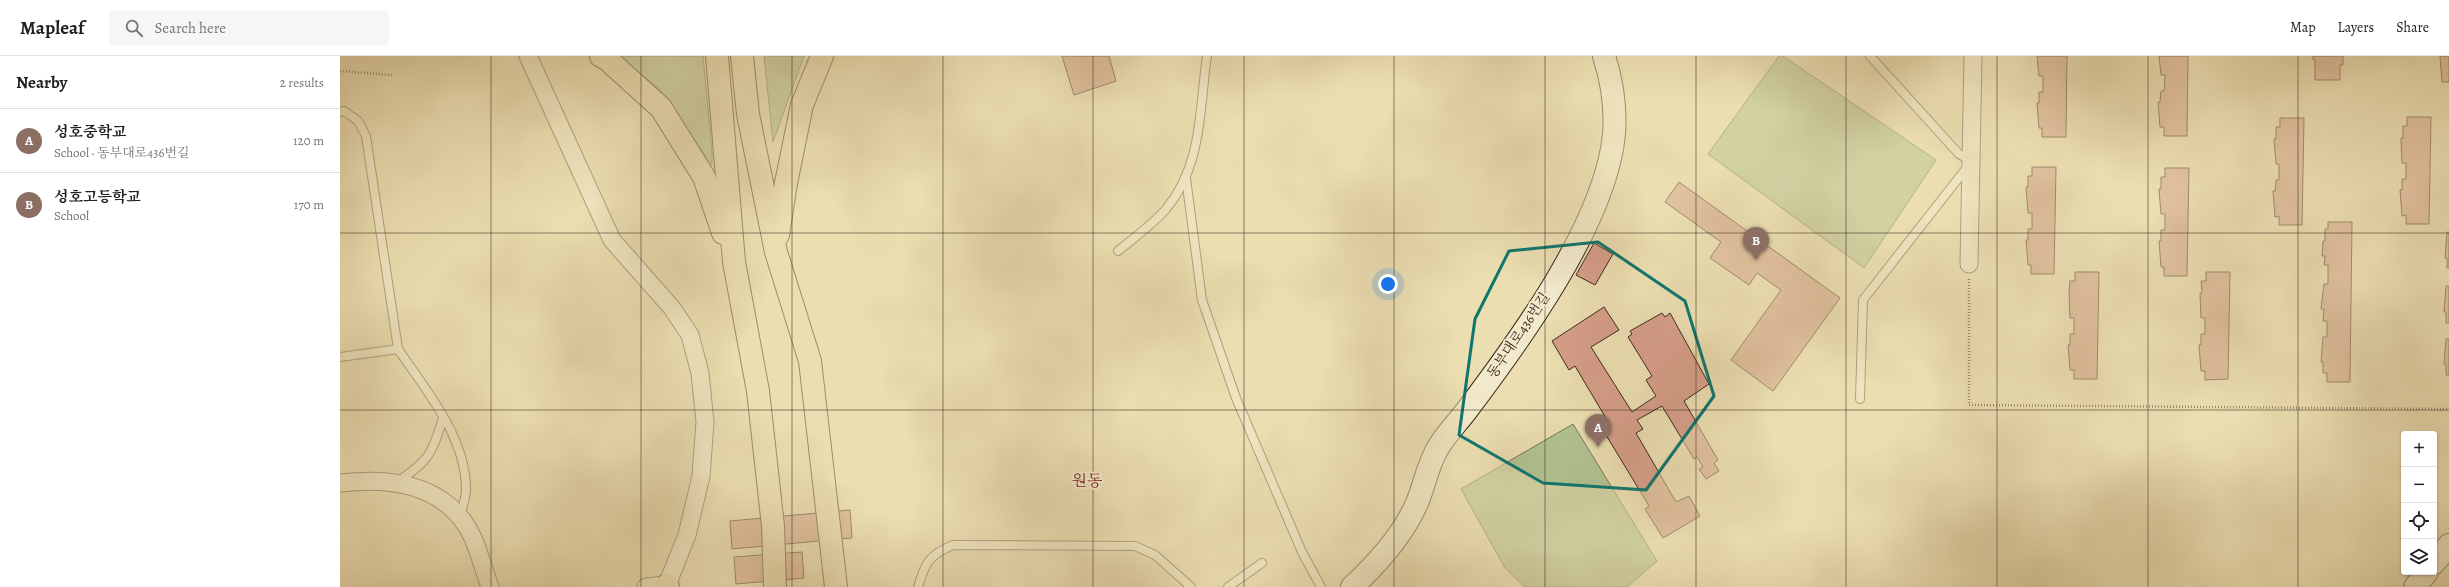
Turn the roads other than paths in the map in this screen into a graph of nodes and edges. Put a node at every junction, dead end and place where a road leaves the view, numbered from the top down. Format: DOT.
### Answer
graph roads {
  1 [pos="528,56"];
  2 [pos="601,56"];
  3 [pos="717,56"];
  4 [pos="742,56"];
  5 [pos="822,56"];
  6 [pos="1207,56"];
  7 [pos="1604,56"];
  8 [pos="1870,56"];
  9 [pos="1973,56"];
  10 [pos="340,112"];
  11 [pos="1972,161"];
  12 [pos="1186,178"];
  13 [pos="1118,251"];
  14 [pos="776,252"];
  15 [pos="734,262"];
  16 [pos="1969,264"];
  17 [pos="398,348"];
  18 [pos="340,357"];
  19 [pos="1860,399"];
  20 [pos="444,418"];
  21 [pos="397,482"];
  22 [pos="340,483"];
  23 [pos="460,518"];
  24 [pos="2449,545"];
  25 [pos="2437,559"];
  26 [pos="1262,563"];
  27 [pos="2425,575"];
  28 [pos="1185,584"];
  29 [pos="660,586"];
  30 [pos="490,587"];
  31 [pos="775,587"];
  32 [pos="836,587"];
  33 [pos="918,587"];
  34 [pos="1191,587"];
  35 [pos="1228,587"];
  36 [pos="1321,587"];
  37 [pos="1352,587"];
  38 [pos="2415,587"];
  1 -- 29 [label="street"];
  2 -- 15 [label="highway"];
  3 -- 15 [label="highway"];
  4 -- 14 [label="highway"];
  5 -- 14 [label="highway"];
  6 -- 12 [label="lane"];
  7 -- 37 [label="street, 동부대로436번길"];
  8 -- 11 [label="lane"];
  9 -- 11 [label="street"];
  10 -- 17 [label="lane"];
  11 -- 16 [label="street"];
  11 -- 19 [label="lane"];
  12 -- 13 [label="lane"];
  12 -- 36 [label="lane"];
  14 -- 32 [label="highway"];
  15 -- 31 [label="highway"];
  17 -- 18 [label="lane"];
  17 -- 20 [label="lane"];
  20 -- 21 [label="lane"];
  20 -- 23 [label="lane"];
  21 -- 22 [label="street"];
  21 -- 23 [label="street"];
  23 -- 30 [label="street"];
  24 -- 25 [label="street"];
  26 -- 35 [label="lane"];
  27 -- 38 [label="street"];
  28 -- 33 [label="lane"];
  28 -- 34 [label="lane"];
}
